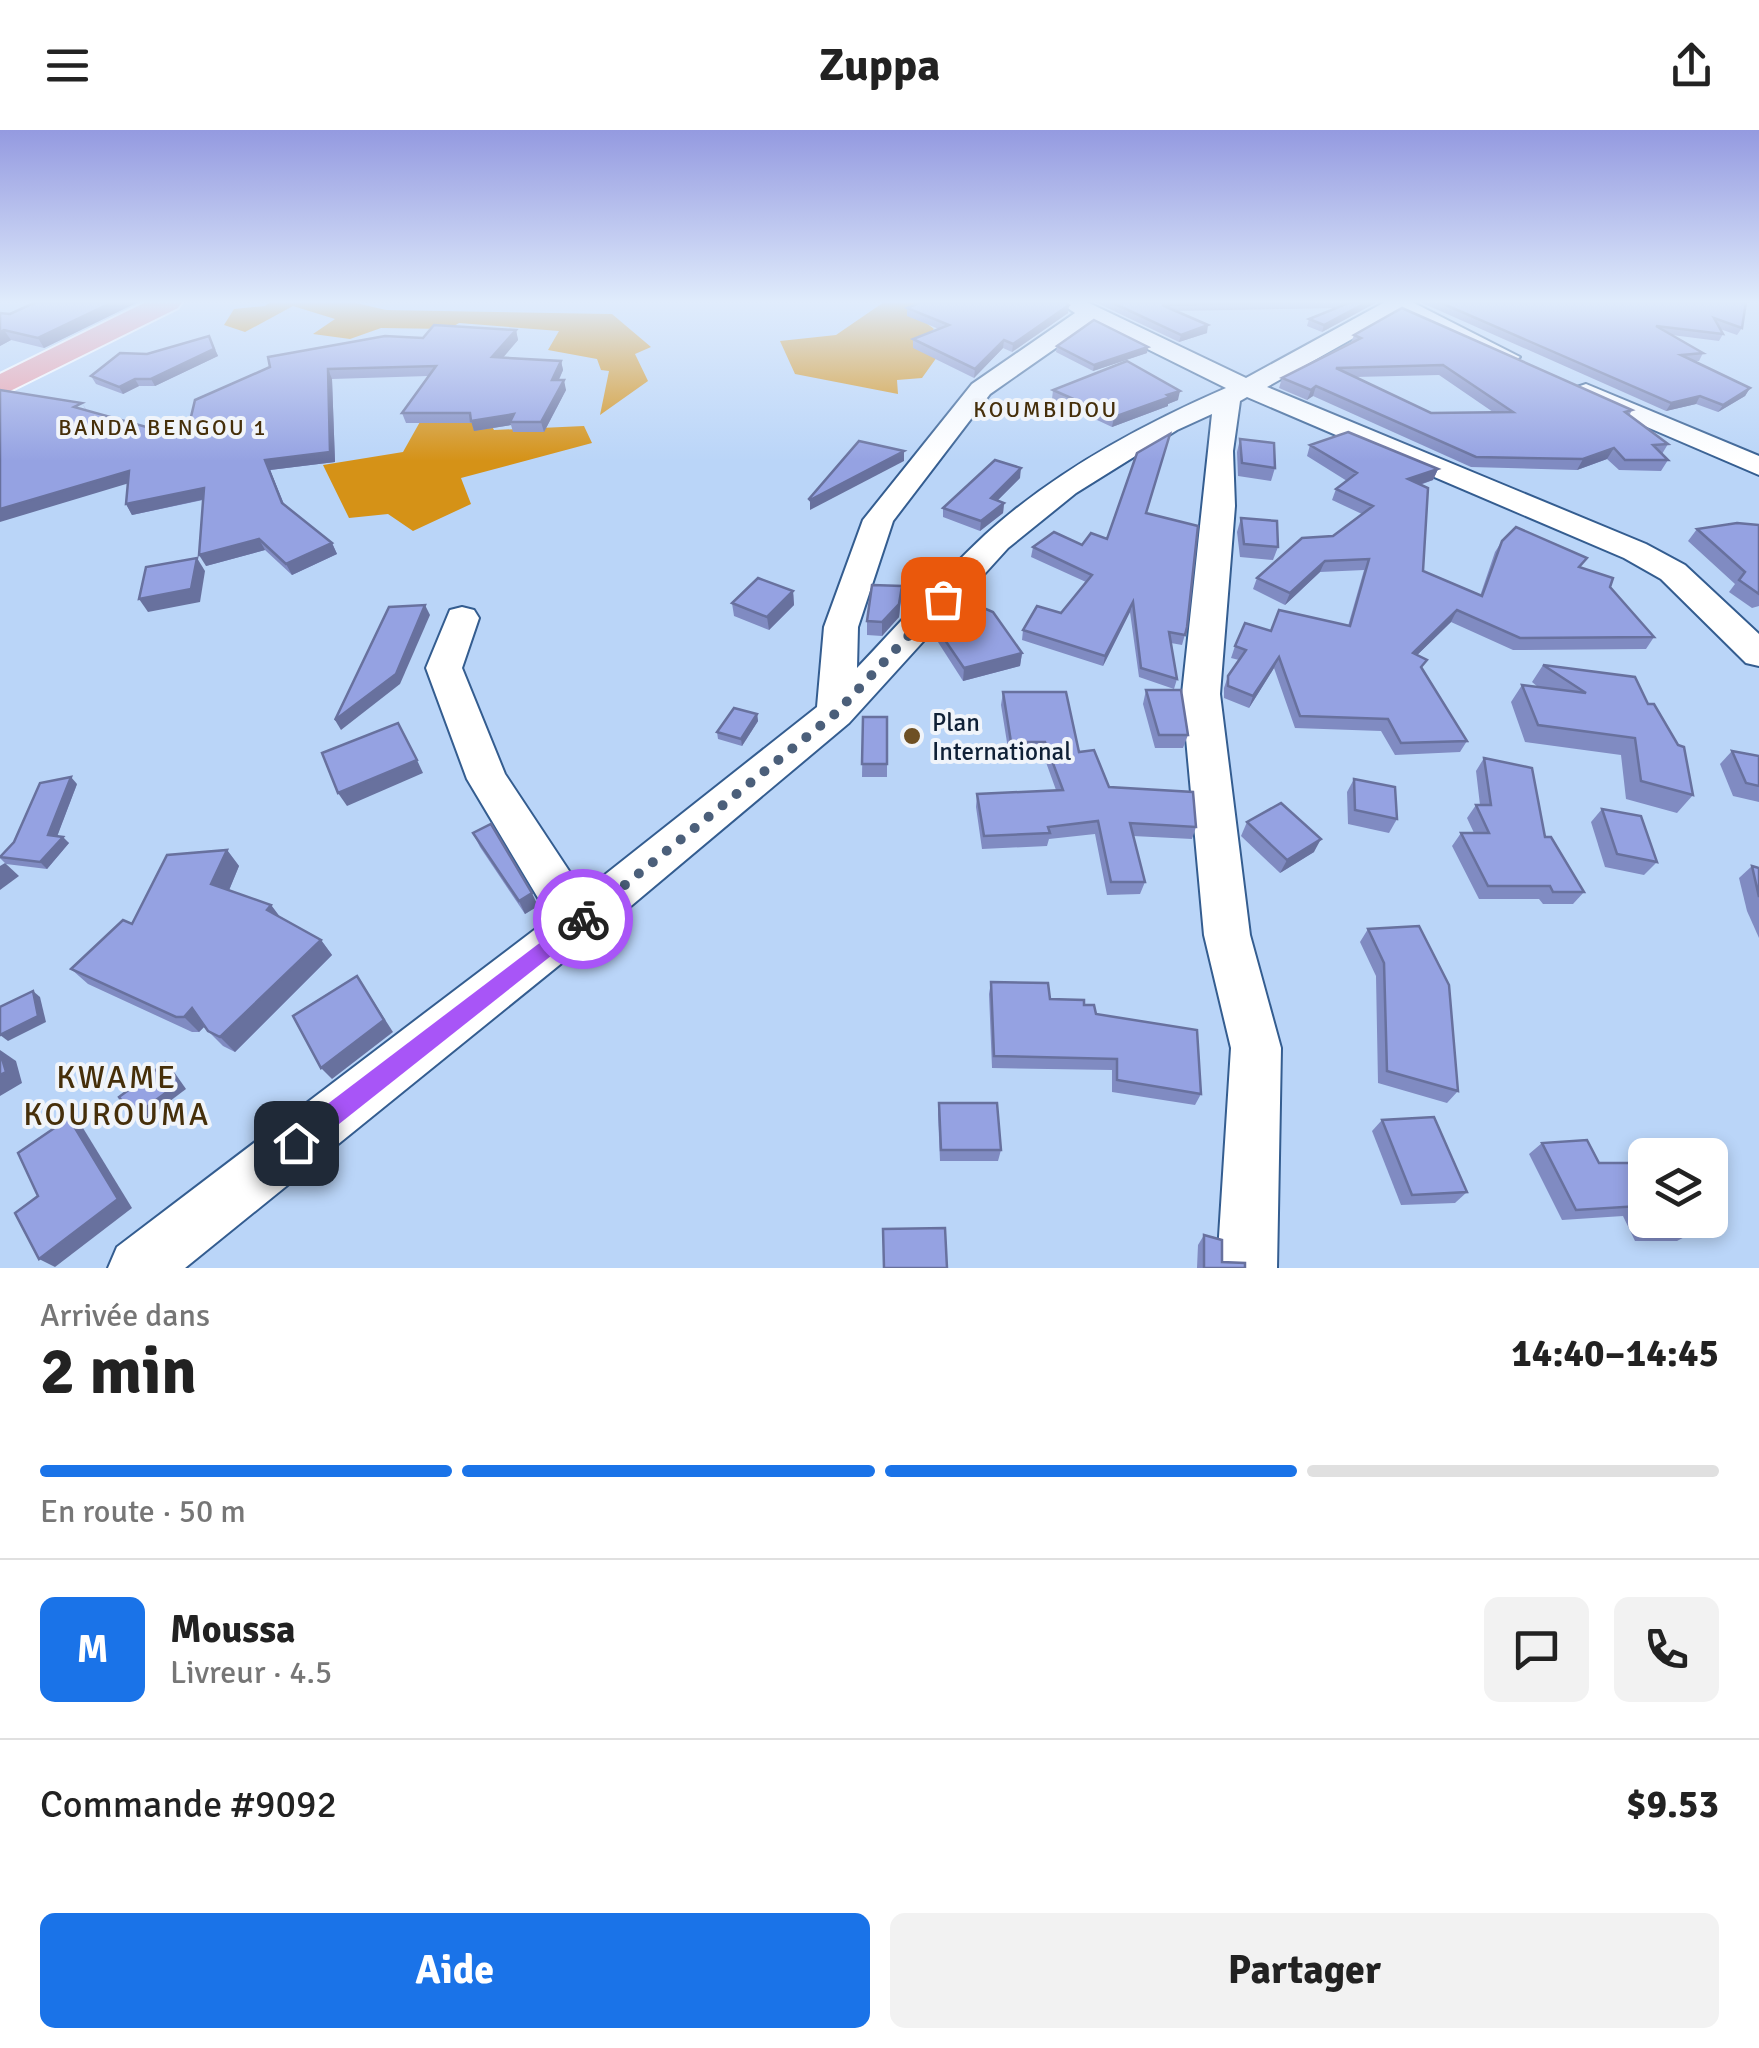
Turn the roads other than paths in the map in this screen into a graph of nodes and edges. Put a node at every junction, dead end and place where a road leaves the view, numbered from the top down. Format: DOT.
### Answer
graph roads {
  1 [pos="62,355"];
  2 [pos="1022,355"];
  3 [pos="1169,355"];
  4 [pos="1305,355"];
  5 [pos="1507,355"];
  6 [pos="1527,365"];
  7 [pos="1562,381"];
  8 [pos="0,386"];
  9 [pos="1238,392"];
  10 [pos="1759,466"];
  11 [pos="462,618"];
  12 [pos="1759,654"];
  13 [pos="836,713"];
  14 [pos="578,923"];
  15 [pos="138,1268"];
  16 [pos="1247,1268"];
  1 -- 8 [label="main road"];
  2 -- 13 [label="street"];
  3 -- 9 [label="street"];
  4 -- 9 [label="street"];
  5 -- 6 [label="street"];
  7 -- 10 [label="street"];
  9 -- 12 [label="street"];
  9 -- 13 [label="street"];
  9 -- 16 [label="street"];
  11 -- 14 [label="street"];
  13 -- 14 [label="street"];
  14 -- 15 [label="street"];
}
